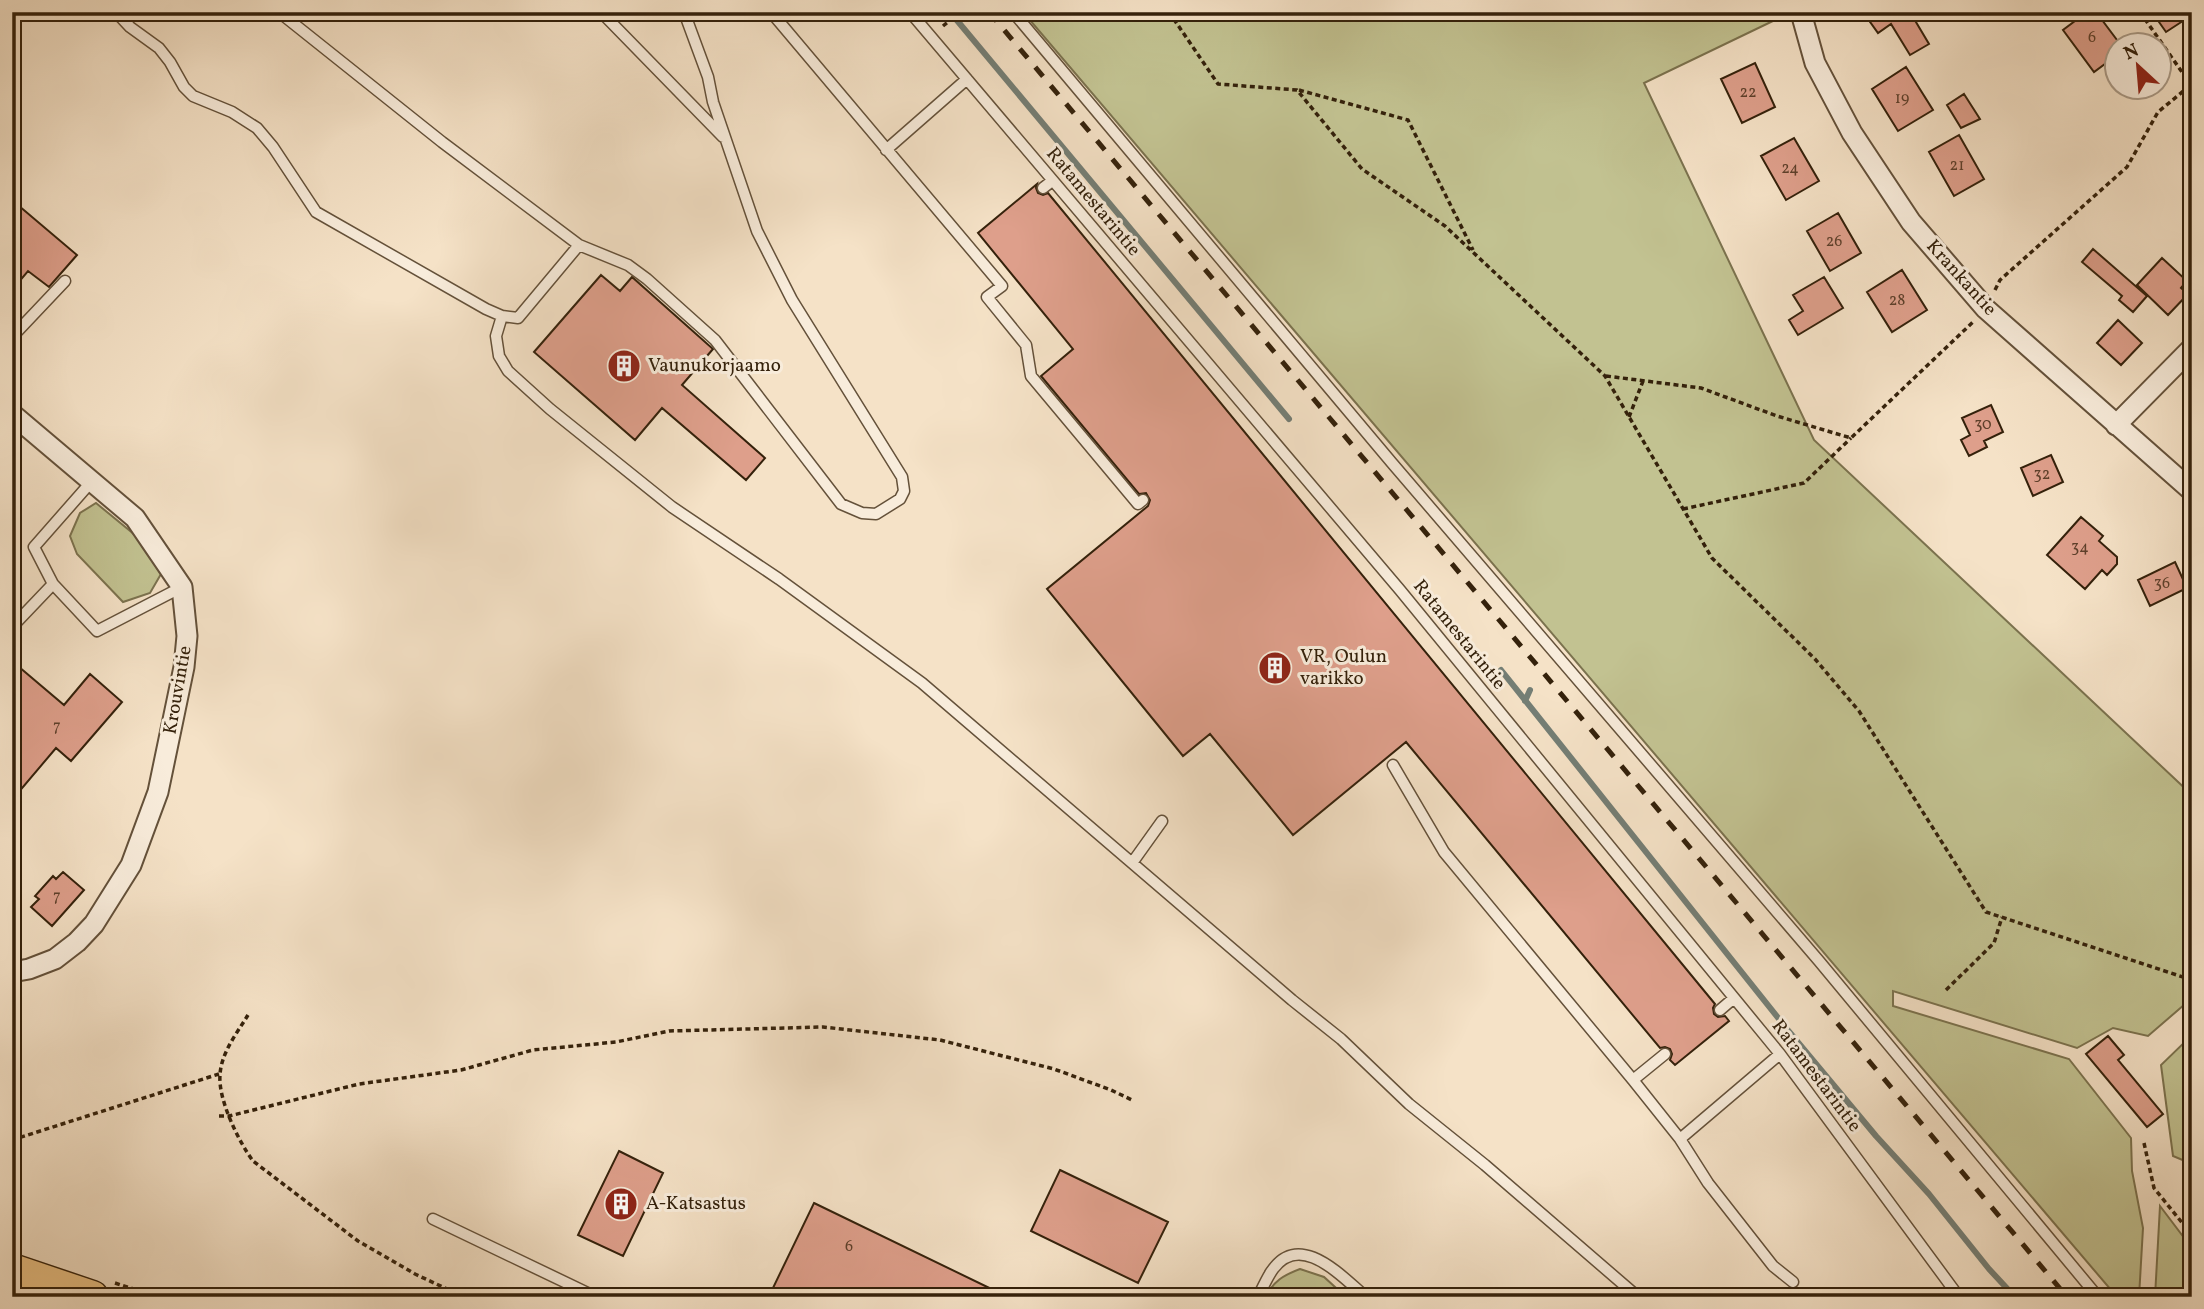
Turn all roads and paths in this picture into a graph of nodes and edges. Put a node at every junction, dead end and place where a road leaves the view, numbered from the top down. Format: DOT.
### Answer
graph roads {
  1 [pos="116,12"];
  2 [pos="279,12"];
  3 [pos="601,12"];
  4 [pos="684,12"];
  5 [pos="771,12"];
  6 [pos="910,12"];
  7 [pos="1013,12"];
  8 [pos="1169,12"];
  9 [pos="2140,12"];
  10 [pos="959,13"];
  11 [pos="1801,15"];
  12 [pos="947,24"];
  13 [pos="967,79"];
  14 [pos="2191,84"];
  15 [pos="1297,90"];
  16 [pos="725,139"];
  17 [pos="886,150"];
  18 [pos="579,245"];
  19 [pos="1474,253"];
  20 [pos="65,281"];
  21 [pos="1986,309"];
  22 [pos="502,316"];
  23 [pos="12,337"];
  24 [pos="2192,348"];
  25 [pos="1605,376"];
  26 [pos="1643,381"];
  27 [pos="12,414"];
  28 [pos="1629,417"];
  29 [pos="2116,425"];
  30 [pos="1851,438"];
  31 [pos="92,481"];
  32 [pos="2192,491"];
  33 [pos="1143,500"];
  34 [pos="1683,509"];
  35 [pos="53,584"];
  36 [pos="182,587"];
  37 [pos="12,627"];
  38 [pos="1393,765"];
  39 [pos="1162,821"];
  40 [pos="1132,863"];
  41 [pos="2001,917"];
  42 [pos="12,972"];
  43 [pos="2192,980"];
  44 [pos="1946,990"];
  45 [pos="1734,999"];
  46 [pos="1720,1010"];
  47 [pos="248,1015"];
  48 [pos="1665,1054"];
  49 [pos="1780,1054"];
  50 [pos="219,1074"];
  51 [pos="1633,1080"];
  52 [pos="1132,1100"];
  53 [pos="219,1116"];
  54 [pos="229,1116"];
  55 [pos="1680,1139"];
  56 [pos="12,1140"];
  57 [pos="2144,1143"];
  58 [pos="433,1219"];
  59 [pos="2192,1235"];
  60 [pos="12,1270"];
  61 [pos="1793,1282"];
  62 [pos="12,1293"];
  63 [pos="22,1297"];
  64 [pos="92,1297"];
  65 [pos="464,1297"];
  66 [pos="596,1297"];
  67 [pos="1258,1297"];
  68 [pos="1366,1297"];
  69 [pos="1638,1297"];
  70 [pos="1959,1297"];
  71 [pos="2098,1297"];
  1 -- 22 [label="lane"];
  2 -- 18 [label="lane"];
  3 -- 16 [label="lane"];
  4 -- 16 [label="lane"];
  5 -- 17 [label="lane"];
  6 -- 13 [label="lane, Ratamestarintie"];
  7 -- 71 [label="lane"];
  8 -- 15 [label="path"];
  9 -- 14 [label="path"];
  10 -- 12 [label="path"];
  11 -- 21 [label="street, Krankantie"];
  13 -- 17 [label="lane"];
  13 -- 45 [label="lane, Ratamestarintie"];
  14 -- 21 [label="path"];
  15 -- 19 [label="path"];
  15 -- 19 [label="path"];
  16 -- 18 [label="lane"];
  17 -- 33 [label="lane"];
  18 -- 22 [label="lane"];
  19 -- 25 [label="path"];
  20 -- 23 [label="lane"];
  21 -- 29 [label="street, Krankantie"];
  21 -- 30 [label="path"];
  22 -- 40 [label="lane"];
  24 -- 29 [label="street"];
  25 -- 26 [label="path"];
  25 -- 28 [label="path"];
  26 -- 28 [label="path"];
  26 -- 30 [label="path"];
  27 -- 31 [label="street, Krouvintie"];
  28 -- 34 [label="path"];
  29 -- 32 [label="street, Krankantie"];
  30 -- 34 [label="path"];
  31 -- 35 [label="lane"];
  31 -- 36 [label="street, Krouvintie"];
  34 -- 41 [label="path"];
  35 -- 36 [label="lane"];
  35 -- 37 [label="lane"];
  36 -- 42 [label="street, Krouvintie"];
  38 -- 51 [label="lane"];
  39 -- 40 [label="lane"];
  40 -- 69 [label="lane"];
  41 -- 43 [label="path"];
  41 -- 44 [label="path"];
  45 -- 46 [label="lane"];
  45 -- 49 [label="lane, Ratamestarintie"];
  47 -- 50 [label="path"];
  48 -- 51 [label="lane"];
  49 -- 55 [label="lane"];
  49 -- 70 [label="lane, Ratamestarintie"];
  50 -- 54 [label="path"];
  50 -- 56 [label="path"];
  51 -- 55 [label="lane"];
  52 -- 54 [label="path"];
  53 -- 54 [label="path"];
  54 -- 65 [label="path"];
  55 -- 61 [label="lane"];
  57 -- 59 [label="path"];
  58 -- 66 [label="lane"];
  60 -- 64 [label="main road"];
  62 -- 63 [label="main road"];
  67 -- 68 [label="lane"];
}
